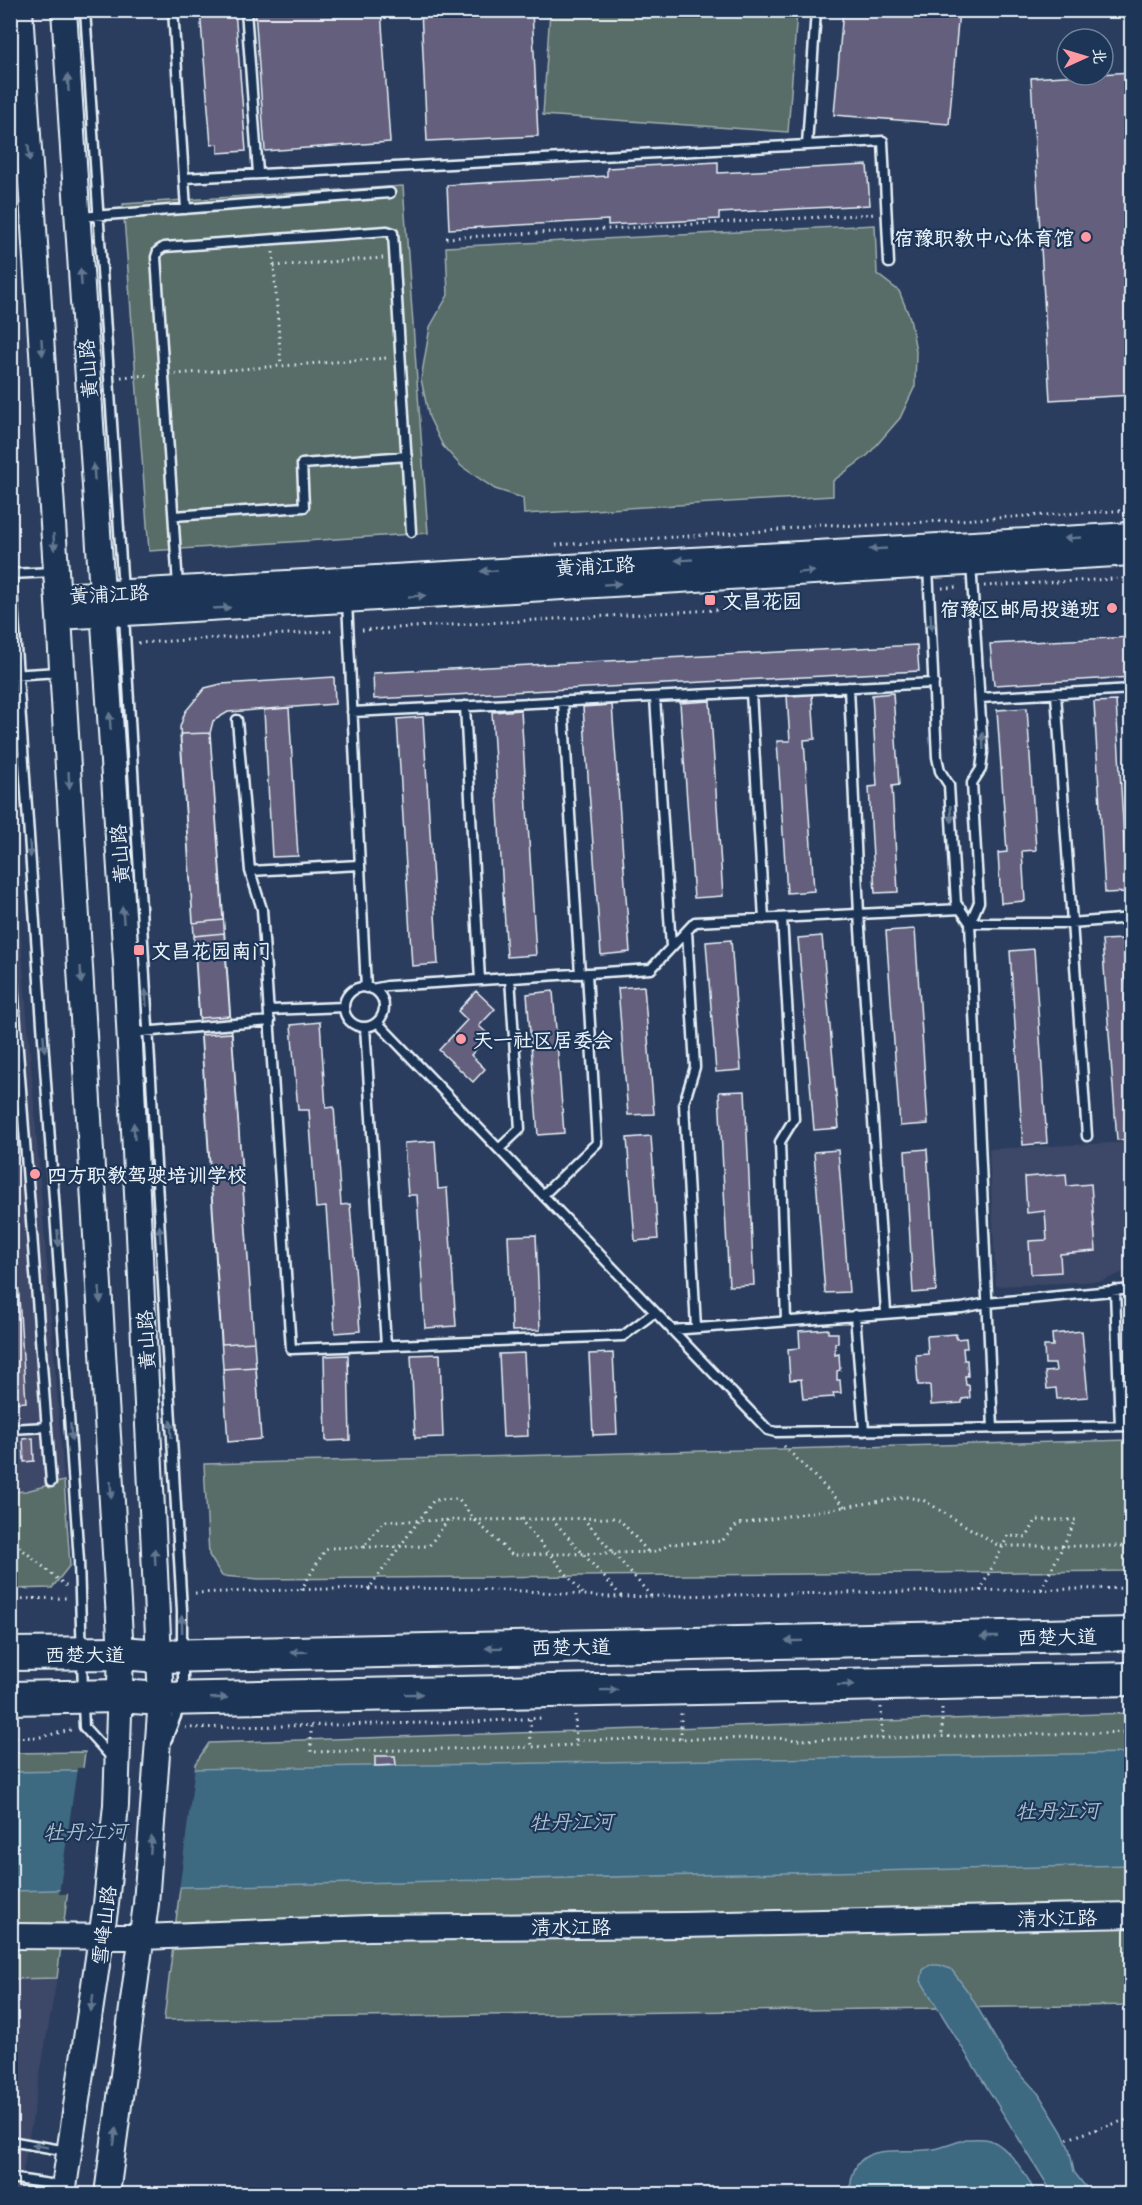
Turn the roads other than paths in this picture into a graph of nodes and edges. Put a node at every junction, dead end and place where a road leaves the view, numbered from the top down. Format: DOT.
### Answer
graph roads {
  1 [pos="20,10"];
  2 [pos="64,10"];
  3 [pos="85,10"];
  4 [pos="173,10"];
  5 [pos="246,10"];
  6 [pos="816,10"];
  7 [pos="807,145"];
  8 [pos="258,173"];
  9 [pos="184,178"];
  10 [pos="390,193"];
  11 [pos="186,209"];
  12 [pos="88,217"];
  13 [pos="889,263"];
  14 [pos="407,456"];
  15 [pos="174,516"];
  16 [pos="411,532"];
  17 [pos="1131,535"];
  18 [pos="1131,553"];
  19 [pos="10,560"];
  20 [pos="971,561"];
  21 [pos="928,564"];
  22 [pos="56,572"];
  23 [pos="11,574"];
  24 [pos="179,600"];
  25 [pos="347,601"];
  26 [pos="113,604"];
  27 [pos="58,606"];
  28 [pos="62,671"];
  29 [pos="14,674"];
  30 [pos="934,683"];
  31 [pos="849,687"];
  32 [pos="1131,689"];
  33 [pos="751,692"];
  34 [pos="1056,694"];
  35 [pos="655,697"];
  36 [pos="980,698"];
  37 [pos="564,702"];
  38 [pos="465,706"];
  39 [pos="352,712"];
  40 [pos="237,720"];
  41 [pos="359,865"];
  42 [pos="250,871"];
  43 [pos="961,909"];
  44 [pos="859,914"];
  45 [pos="782,918"];
  46 [pos="1131,918"];
  47 [pos="764,919"];
  48 [pos="970,923"];
  49 [pos="1071,923"];
  50 [pos="687,931"];
  51 [pos="10,946"];
  52 [pos="671,947"];
  53 [pos="584,974"];
  54 [pos="510,978"];
  55 [pos="480,980"];
  56 [pos="369,989"];
  57 [pos="344,1007"];
  58 [pos="269,1010"];
  59 [pos="270,1021"];
  60 [pos="377,1022"];
  61 [pos="365,1027"];
  62 [pos="139,1032"];
  63 [pos="1087,1136"];
  64 [pos="499,1149"];
  65 [pos="543,1195"];
  66 [pos="1131,1289"];
  67 [pos="1115,1290"];
  68 [pos="987,1303"];
  69 [pos="655,1312"];
  70 [pos="886,1312"];
  71 [pos="855,1315"];
  72 [pos="786,1320"];
  73 [pos="696,1328"];
  74 [pos="672,1330"];
  75 [pos="386,1345"];
  76 [pos="1120,1426"];
  77 [pos="1131,1426"];
  78 [pos="47,1427"];
  79 [pos="993,1428"];
  80 [pos="10,1429"];
  81 [pos="864,1431"];
  82 [pos="51,1482"];
  83 [pos="1131,1634"];
  84 [pos="82,1653"];
  85 [pos="121,1653"];
  86 [pos="10,1654"];
  87 [pos="171,1656"];
  88 [pos="1131,1678"];
  89 [pos="120,1696"];
  90 [pos="83,1697"];
  91 [pos="10,1698"];
  92 [pos="172,1699"];
  93 [pos="118,1764"];
  94 [pos="1131,1915"];
  95 [pos="10,1936"];
  96 [pos="102,1936"];
  97 [pos="142,1936"];
  98 [pos="10,2141"];
  99 [pos="70,2152"];
  100 [pos="10,2178"];
  101 [pos="64,2190"];
  102 [pos="107,2194"];
  1 -- 22 [label="main road, one-way"];
  12 -- 2 [label="main road, 黄山路, one-way"];
  3 -- 12 [label="lane"];
  4 -- 9 [label="lane"];
  5 -- 8 [label="lane"];
  6 -- 7 [label="lane"];
  7 -- 8 [label="lane"];
  7 -- 13 [label="lane"];
  8 -- 9 [label="lane"];
  9 -- 11 [label="lane"];
  10 -- 11 [label="lane"];
  11 -- 12 [label="lane"];
  26 -- 12 [label="main road, 黄山路, one-way"];
  12 -- 26 [label="lane"];
  14 -- 15 [label="lane"];
  14 -- 15 [label="lane"];
  14 -- 16 [label="lane"];
  15 -- 24 [label="lane"];
  17 -- 24 [label="main road, 黄浦江路, one-way"];
  18 -- 20 [label="main road, 黄浦江路"];
  19 -- 23 [label="lane"];
  20 -- 21 [label="main road, 黄浦江路"];
  20 -- 36 [label="lane"];
  25 -- 21 [label="main road, 黄浦江路, one-way"];
  21 -- 30 [label="lane, one-way"];
  22 -- 23 [label="lane"];
  22 -- 27 [label="main road"];
  23 -- 29 [label="lane"];
  24 -- 25 [label="main road, 黄浦江路, one-way"];
  24 -- 26 [label="main road, 黄浦江路"];
  25 -- 39 [label="lane"];
  26 -- 27 [label="main road, 黄浦江路"];
  62 -- 26 [label="main road, 黄山路, one-way"];
  62 -- 26 [label="lane, one-way"];
  27 -- 28 [label="main road"];
  28 -- 29 [label="lane"];
  28 -- 85 [label="main road, one-way"];
  29 -- 84 [label="lane, one-way"];
  30 -- 31 [label="lane"];
  30 -- 43 [label="lane, one-way"];
  31 -- 33 [label="lane"];
  31 -- 44 [label="lane"];
  32 -- 34 [label="lane"];
  33 -- 35 [label="lane"];
  33 -- 47 [label="lane"];
  34 -- 36 [label="lane"];
  34 -- 49 [label="lane"];
  35 -- 37 [label="lane"];
  35 -- 52 [label="lane"];
  48 -- 36 [label="lane, one-way"];
  37 -- 38 [label="lane"];
  37 -- 53 [label="lane"];
  38 -- 39 [label="lane"];
  38 -- 55 [label="lane"];
  39 -- 41 [label="lane"];
  40 -- 42 [label="lane"];
  41 -- 42 [label="lane"];
  41 -- 56 [label="lane"];
  42 -- 58 [label="lane"];
  43 -- 44 [label="lane"];
  43 -- 48 [label="lane"];
  44 -- 45 [label="lane"];
  44 -- 70 [label="lane"];
  45 -- 47 [label="lane"];
  45 -- 72 [label="lane"];
  46 -- 49 [label="lane"];
  47 -- 50 [label="lane"];
  48 -- 49 [label="lane"];
  48 -- 68 [label="lane"];
  49 -- 63 [label="lane"];
  50 -- 52 [label="lane"];
  50 -- 73 [label="lane"];
  51 -- 78 [label="lane"];
  52 -- 53 [label="lane"];
  53 -- 54 [label="lane"];
  53 -- 65 [label="lane"];
  54 -- 55 [label="lane"];
  54 -- 64 [label="lane"];
  55 -- 56 [label="lane"];
  56 -- 57 [label="lane"];
  56 -- 60 [label="lane"];
  57 -- 58 [label="lane"];
  57 -- 61 [label="lane"];
  58 -- 59 [label="lane"];
  59 -- 62 [label="lane"];
  59 -- 75 [label="lane"];
  60 -- 61 [label="lane"];
  60 -- 64 [label="lane"];
  61 -- 75 [label="lane"];
  87 -- 62 [label="main road, 黄山路, one-way"];
  87 -- 62 [label="lane, one-way"];
  64 -- 65 [label="lane"];
  65 -- 69 [label="lane"];
  66 -- 67 [label="lane"];
  67 -- 68 [label="lane"];
  67 -- 76 [label="lane"];
  68 -- 70 [label="lane"];
  68 -- 79 [label="lane"];
  69 -- 74 [label="lane"];
  69 -- 75 [label="lane"];
  70 -- 71 [label="lane"];
  71 -- 72 [label="lane"];
  71 -- 81 [label="lane"];
  72 -- 73 [label="lane"];
  73 -- 74 [label="lane"];
  74 -- 81 [label="lane"];
  76 -- 77 [label="lane"];
  76 -- 79 [label="lane"];
  78 -- 80 [label="lane"];
  78 -- 82 [label="lane"];
  79 -- 81 [label="lane"];
  83 -- 87 [label="highway, 西楚大道, one-way"];
  84 -- 85 [label="highway, 西楚大道"];
  84 -- 86 [label="highway, 西楚大道"];
  84 -- 90 [label="lane"];
  85 -- 87 [label="highway, 西楚大道"];
  85 -- 89 [label="main road, 雪峰山路"];
  87 -- 92 [label="main road, 黄山路"];
  92 -- 88 [label="highway, one-way"];
  89 -- 90 [label="highway"];
  89 -- 92 [label="highway"];
  89 -- 93 [label="main road, 雪峰山路"];
  90 -- 91 [label="highway"];
  90 -- 93 [label="lane"];
  97 -- 92 [label="main road, 雪峰山路, one-way"];
  93 -- 96 [label="main road, 雪峰山路"];
  94 -- 97 [label="main road, 清水江路"];
  95 -- 96 [label="main road, 清水江路"];
  96 -- 97 [label="main road, 清水江路"];
  96 -- 99 [label="main road, 雪峰山路, one-way"];
  102 -- 97 [label="main road, 雪峰山路, one-way"];
  99 -- 98 [label="lane, one-way"];
  99 -- 101 [label="main road, 雪峰山路"];
  100 -- 101 [label="lane"];
}
